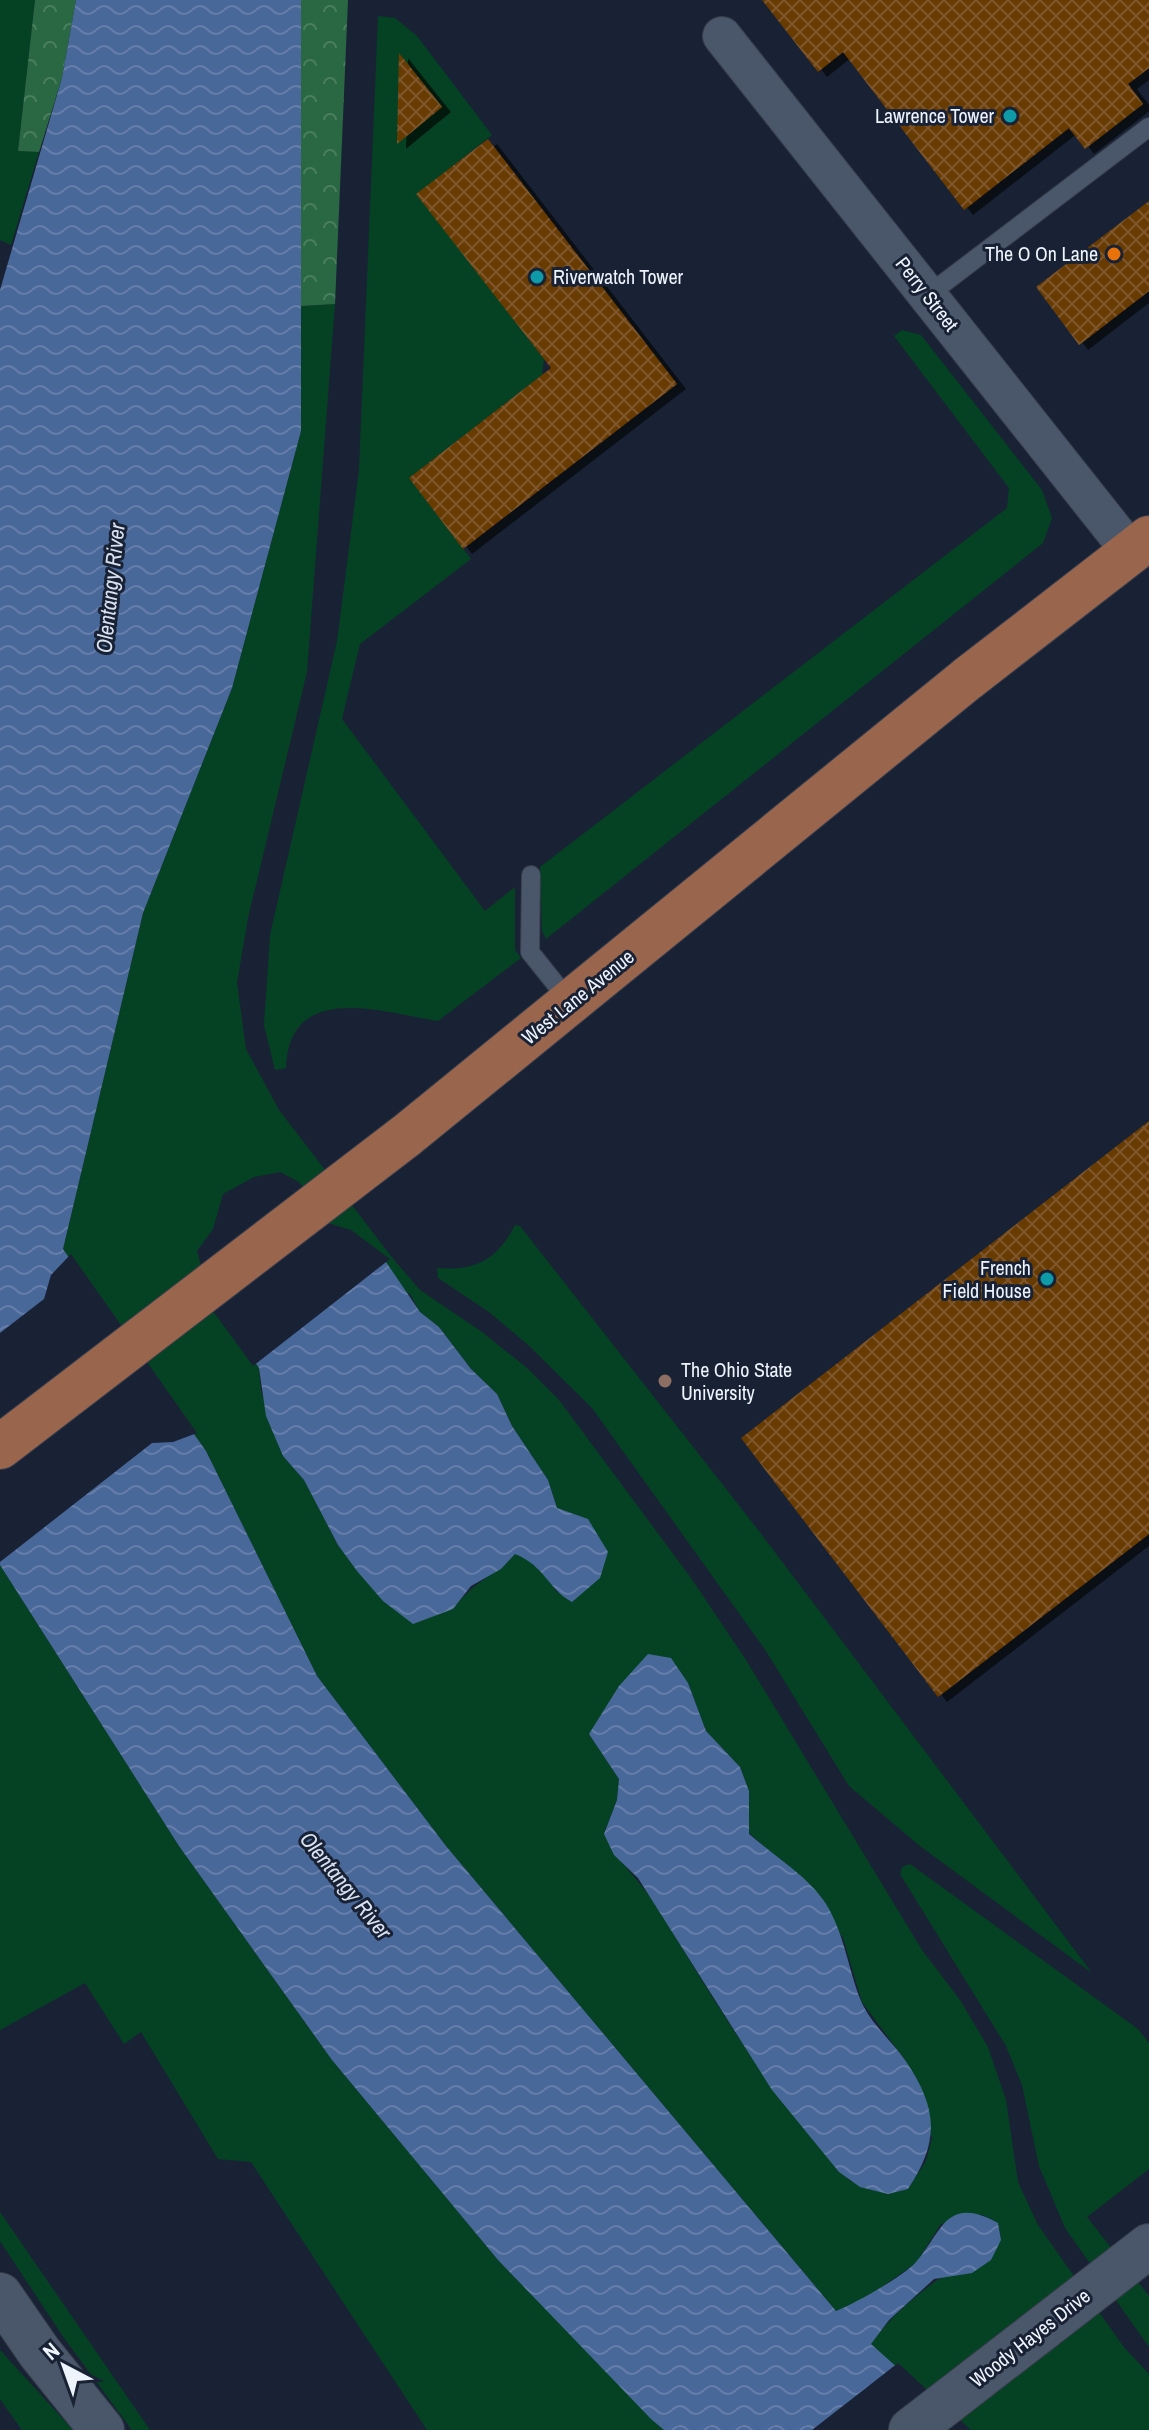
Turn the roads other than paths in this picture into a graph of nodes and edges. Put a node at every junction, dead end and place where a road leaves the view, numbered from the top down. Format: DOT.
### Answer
graph roads {
  1 [pos="722,36"];
  2 [pos="1149,127"];
  3 [pos="928,295"];
  4 [pos="1140,545"];
  5 [pos="531,875"];
  6 [pos="570,1003"];
  7 [pos="0,1447"];
  8 [pos="1149,2246"];
  9 [pos="0,2295"];
  10 [pos="102,2430"];
  11 [pos="911,2430"];
  1 -- 3 [label="street, Perry Street"];
  2 -- 3 [label="lane"];
  3 -- 4 [label="street, Perry Street"];
  4 -- 6 [label="main road, West Lane Avenue"];
  5 -- 6 [label="lane"];
  6 -- 7 [label="main road, West Lane Avenue"];
  8 -- 11 [label="street, Woody Hayes Drive"];
  9 -- 10 [label="street"];
}
